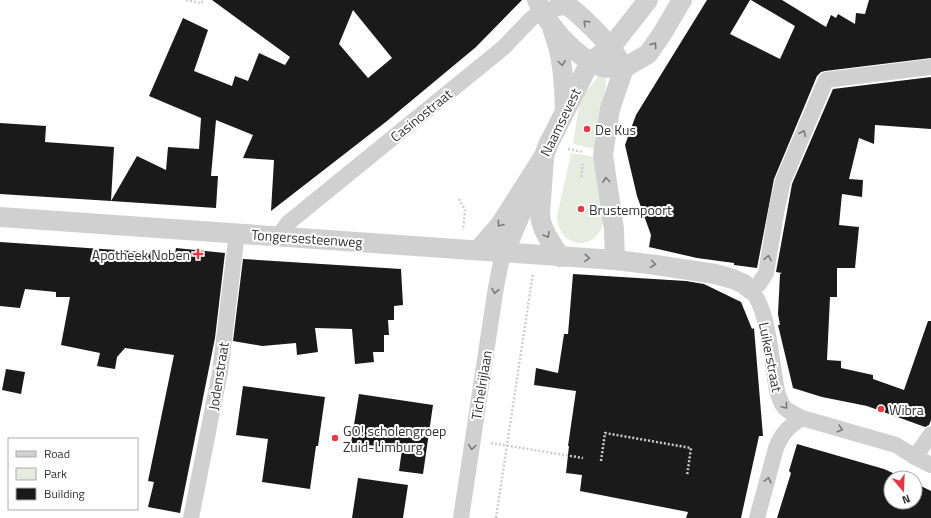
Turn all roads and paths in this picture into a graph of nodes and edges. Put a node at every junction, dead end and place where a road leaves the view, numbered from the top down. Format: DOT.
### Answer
graph roads {
  1 [pos="186,0"];
  2 [pos="204,0"];
  3 [pos="648,0"];
  4 [pos="682,0"];
  5 [pos="564,3"];
  6 [pos="543,12"];
  7 [pos="611,47"];
  8 [pos="590,62"];
  9 [pos="931,67"];
  10 [pos="624,68"];
  11 [pos="565,112"];
  12 [pos="546,150"];
  13 [pos="603,155"];
  14 [pos="459,199"];
  15 [pos="0,217"];
  16 [pos="237,233"];
  17 [pos="278,237"];
  18 [pos="469,250"];
  19 [pos="503,252"];
  20 [pos="536,255"];
  21 [pos="560,256"];
  22 [pos="615,260"];
  23 [pos="751,290"];
  24 [pos="802,418"];
  25 [pos="931,434"];
  26 [pos="507,445"];
  27 [pos="915,457"];
  28 [pos="583,458"];
  29 [pos="601,461"];
  30 [pos="931,465"];
  31 [pos="687,476"];
  32 [pos="191,518"];
  33 [pos="461,518"];
  34 [pos="496,518"];
  35 [pos="757,518"];
  1 -- 2 [label="path"];
  3 -- 7 [label="street, Naamsevest"];
  10 -- 4 [label="street, one-way"];
  5 -- 6 [label="street, Casinostraat"];
  7 -- 5 [label="street, one-way"];
  6 -- 8 [label="street"];
  6 -- 11 [label="street, one-way"];
  6 -- 17 [label="street, Casinostraat"];
  7 -- 8 [label="street, Naamsevest"];
  7 -- 10 [label="street"];
  8 -- 10 [label="street"];
  8 -- 11 [label="street, Naamsevest"];
  23 -- 9 [label="street, one-way"];
  10 -- 13 [label="street"];
  11 -- 12 [label="street, Naamsevest"];
  12 -- 13 [label="path"];
  12 -- 18 [label="street, Naamsevest, one-way"];
  12 -- 19 [label="street"];
  12 -- 21 [label="street, one-way"];
  22 -- 13 [label="street, one-way"];
  14 -- 18 [label="path"];
  15 -- 16 [label="street, Tongersesteenweg"];
  16 -- 17 [label="street, Tongersesteenweg"];
  16 -- 32 [label="street, Jodenstraat"];
  17 -- 18 [label="street, Tongersesteenweg"];
  18 -- 19 [label="street, Tongersesteenweg"];
  19 -- 20 [label="street, Tongersesteenweg"];
  19 -- 33 [label="street, Tichelrijlaan, one-way"];
  20 -- 21 [label="street, Tongersesteenweg"];
  20 -- 26 [label="path"];
  21 -- 22 [label="street, Tongersesteenweg, one-way"];
  22 -- 23 [label="street, Luikerstraat, one-way"];
  23 -- 24 [label="street, Luikerstraat, one-way"];
  24 -- 27 [label="street, Luikerstraat, one-way"];
  35 -- 24 [label="street, one-way"];
  25 -- 27 [label="street"];
  26 -- 28 [label="path"];
  26 -- 34 [label="path"];
  27 -- 30 [label="street, Luikerstraat"];
  29 -- 31 [label="path"];
}
